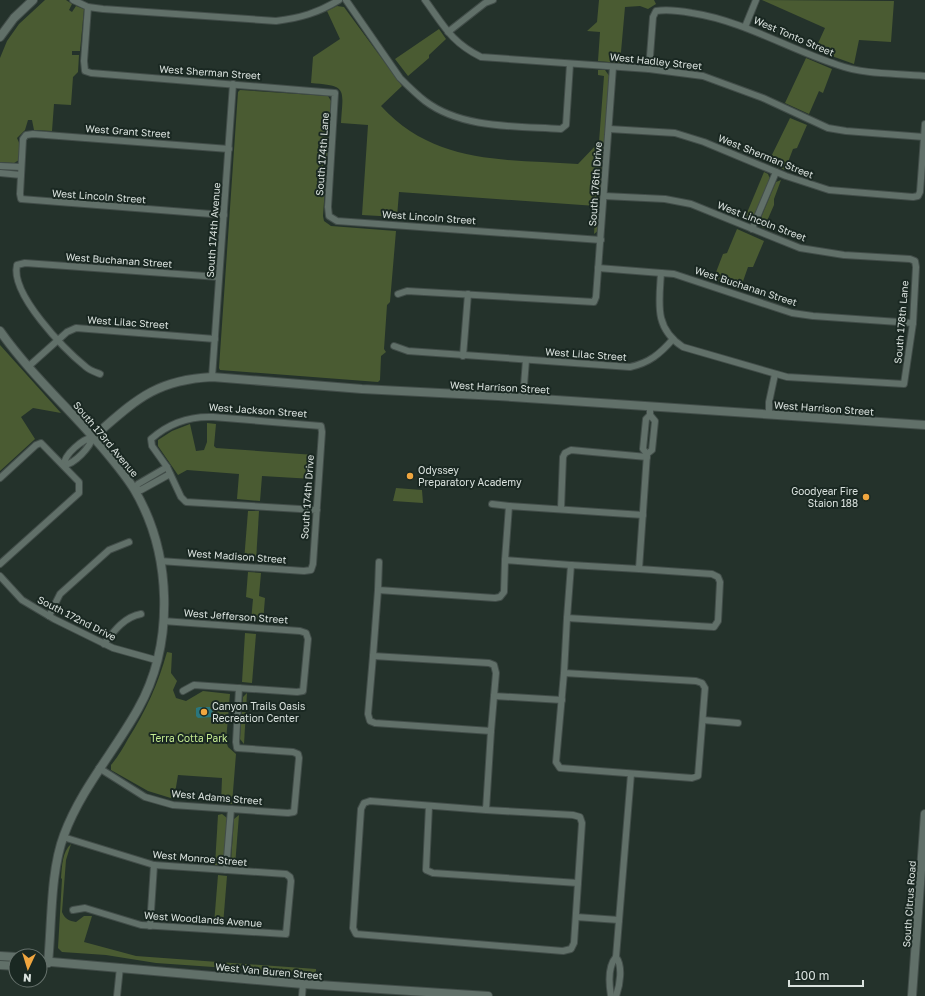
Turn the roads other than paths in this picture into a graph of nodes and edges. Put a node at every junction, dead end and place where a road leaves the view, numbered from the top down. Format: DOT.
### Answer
graph roads {
  1 [pos="33,0"];
  2 [pos="73,0"];
  3 [pos="339,0"];
  4 [pos="346,0"];
  5 [pos="425,0"];
  6 [pos="493,0"];
  7 [pos="756,0"];
  8 [pos="88,7"];
  9 [pos="745,27"];
  10 [pos="448,32"];
  11 [pos="0,37"];
  12 [pos="570,64"];
  13 [pos="613,67"];
  14 [pos="649,69"];
  15 [pos="925,76"];
  16 [pos="233,84"];
  17 [pos="335,93"];
  18 [pos="925,124"];
  19 [pos="609,129"];
  20 [pos="924,137"];
  21 [pos="228,148"];
  22 [pos="923,165"];
  23 [pos="0,166"];
  24 [pos="21,167"];
  25 [pos="776,172"];
  26 [pos="0,173"];
  27 [pos="21,175"];
  28 [pos="604,196"];
  29 [pos="224,215"];
  30 [pos="328,216"];
  31 [pos="752,229"];
  32 [pos="601,240"];
  33 [pos="915,261"];
  34 [pos="598,268"];
  35 [pos="661,273"];
  36 [pos="219,277"];
  37 [pos="398,294"];
  38 [pos="468,294"];
  39 [pos="913,323"];
  40 [pos="0,331"];
  41 [pos="215,339"];
  42 [pos="673,339"];
  43 [pos="58,340"];
  44 [pos="394,346"];
  45 [pos="463,356"];
  46 [pos="526,360"];
  47 [pos="29,366"];
  48 [pos="100,374"];
  49 [pos="775,374"];
  50 [pos="212,377"];
  51 [pos="523,398"];
  52 [pos="650,406"];
  53 [pos="769,414"];
  54 [pos="925,425"];
  55 [pos="321,426"];
  56 [pos="93,437"];
  57 [pos="647,455"];
  58 [pos="64,465"];
  59 [pos="166,467"];
  60 [pos="170,474"];
  61 [pos="0,478"];
  62 [pos="134,489"];
  63 [pos="492,504"];
  64 [pos="509,506"];
  65 [pos="561,509"];
  66 [pos="317,510"];
  67 [pos="643,515"];
  68 [pos="129,542"];
  69 [pos="505,560"];
  70 [pos="160,561"];
  71 [pos="379,562"];
  72 [pos="0,564"];
  73 [pos="571,565"];
  74 [pos="311,570"];
  75 [pos="639,570"];
  76 [pos="0,576"];
  77 [pos="378,590"];
  78 [pos="141,614"];
  79 [pos="49,616"];
  80 [pos="567,618"];
  81 [pos="163,621"];
  82 [pos="104,644"];
  83 [pos="373,656"];
  84 [pos="156,660"];
  85 [pos="564,673"];
  86 [pos="239,688"];
  87 [pos="183,691"];
  88 [pos="494,696"];
  89 [pos="562,700"];
  90 [pos="703,720"];
  91 [pos="738,723"];
  92 [pos="491,731"];
  93 [pos="99,768"];
  94 [pos="631,774"];
  95 [pos="429,806"];
  96 [pos="231,809"];
  97 [pos="486,810"];
  98 [pos="925,814"];
  99 [pos="64,837"];
  100 [pos="154,865"];
  101 [pos="226,870"];
  102 [pos="923,874"];
  103 [pos="578,883"];
  104 [pos="73,910"];
  105 [pos="576,917"];
  106 [pos="619,920"];
  107 [pos="150,926"];
  108 [pos="286,934"];
  109 [pos="46,948"];
  110 [pos="616,956"];
  111 [pos="48,962"];
  112 [pos="120,968"];
  113 [pos="303,984"];
  114 [pos="117,996"];
  115 [pos="302,996"];
  116 [pos="488,996"];
  117 [pos="611,996"];
  118 [pos="616,996"];
  119 [pos="912,996"];
  1 -- 11 [label="street"];
  2 -- 8 [label="street"];
  3 -- 8 [label="street"];
  4 -- 12 [label="street"];
  5 -- 10 [label="street, West Hadley Street"];
  6 -- 10 [label="street"];
  7 -- 9 [label="street"];
  8 -- 16 [label="street, West Sherman Street"];
  9 -- 14 [label="street, West Tonto Street"];
  9 -- 15 [label="street, West Tonto Street"];
  10 -- 12 [label="street, West Hadley Street"];
  12 -- 13 [label="street, West Hadley Street"];
  13 -- 14 [label="street, West Hadley Street"];
  13 -- 19 [label="street, South 176th Drive"];
  14 -- 20 [label="street, West Hadley Street"];
  16 -- 17 [label="street, West Sherman Street"];
  16 -- 21 [label="street, South 174th Avenue"];
  17 -- 30 [label="street, South 174th Lane"];
  18 -- 20 [label="street"];
  19 -- 25 [label="street, West Sherman Street"];
  19 -- 28 [label="street, South 176th Drive"];
  20 -- 22 [label="street"];
  21 -- 24 [label="street, West Grant Street"];
  21 -- 29 [label="street, South 174th Avenue"];
  22 -- 25 [label="street, West Sherman Street"];
  23 -- 24 [label="street"];
  24 -- 27 [label="street"];
  25 -- 31 [label="street"];
  26 -- 27 [label="street"];
  27 -- 29 [label="street, West Lincoln Street"];
  28 -- 31 [label="street, West Lincoln Street"];
  28 -- 32 [label="street, South 176th Drive"];
  29 -- 36 [label="street, South 174th Avenue"];
  30 -- 32 [label="street, West Lincoln Street"];
  31 -- 33 [label="street, West Lincoln Street"];
  32 -- 34 [label="street, South 176th Drive"];
  33 -- 39 [label="street, South 178th Lane"];
  34 -- 35 [label="street, West Buchanan Street"];
  34 -- 38 [label="street, South 176th Drive"];
  35 -- 39 [label="street, West Buchanan Street"];
  35 -- 42 [label="street"];
  36 -- 41 [label="street, South 174th Avenue"];
  36 -- 43 [label="street, West Buchanan Street"];
  37 -- 38 [label="street"];
  38 -- 45 [label="street"];
  39 -- 49 [label="street, South 178th Lane"];
  40 -- 47 [label="street, South 173rd Avenue"];
  41 -- 43 [label="street, West Lilac Street"];
  41 -- 50 [label="street, South 174th Avenue"];
  42 -- 46 [label="street, West Lilac Street"];
  42 -- 49 [label="street"];
  43 -- 47 [label="street, West Lilac Street"];
  43 -- 48 [label="street"];
  44 -- 45 [label="street, West Lilac Street"];
  45 -- 46 [label="street, West Lilac Street"];
  46 -- 51 [label="street"];
  47 -- 56 [label="street, South 173rd Avenue"];
  49 -- 53 [label="street"];
  50 -- 51 [label="street, West Harrison Street"];
  50 -- 56 [label="street, West Harrison Street"];
  51 -- 52 [label="street, West Harrison Street"];
  52 -- 53 [label="street, West Harrison Street"];
  52 -- 57 [label="street"];
  53 -- 54 [label="street, West Harrison Street"];
  55 -- 59 [label="street, West Jackson Street"];
  55 -- 66 [label="street, South 174th Drive"];
  56 -- 58 [label="street, West Harrison Street"];
  56 -- 62 [label="street, South 173rd Avenue"];
  57 -- 65 [label="street"];
  57 -- 67 [label="street"];
  58 -- 61 [label="street"];
  58 -- 72 [label="street"];
  59 -- 60 [label="street"];
  59 -- 62 [label="street"];
  60 -- 62 [label="street"];
  60 -- 66 [label="street"];
  62 -- 70 [label="street, South 173rd Avenue"];
  63 -- 64 [label="street"];
  64 -- 65 [label="street"];
  64 -- 69 [label="street"];
  65 -- 67 [label="street"];
  66 -- 74 [label="street, South 174th Drive"];
  67 -- 75 [label="street"];
  68 -- 79 [label="street"];
  69 -- 73 [label="street"];
  69 -- 77 [label="street"];
  70 -- 74 [label="street, West Madison Street"];
  70 -- 81 [label="street, South 173rd Avenue"];
  71 -- 77 [label="street"];
  73 -- 75 [label="street"];
  73 -- 80 [label="street"];
  75 -- 80 [label="street"];
  76 -- 79 [label="street, South 172nd Drive"];
  77 -- 83 [label="street"];
  78 -- 82 [label="street"];
  79 -- 82 [label="street, South 172nd Drive"];
  80 -- 85 [label="street"];
  81 -- 84 [label="street, South 173rd Avenue"];
  81 -- 86 [label="street, West Jefferson Street"];
  82 -- 84 [label="street, South 172nd Drive"];
  83 -- 88 [label="street"];
  83 -- 92 [label="street"];
  84 -- 93 [label="street, South 173rd Avenue"];
  85 -- 89 [label="street"];
  85 -- 90 [label="street"];
  86 -- 87 [label="street"];
  86 -- 96 [label="street, West Adams Street"];
  88 -- 89 [label="street"];
  88 -- 92 [label="street"];
  89 -- 94 [label="street"];
  90 -- 91 [label="street"];
  90 -- 94 [label="street"];
  92 -- 97 [label="street"];
  93 -- 96 [label="street, West Adams Street"];
  93 -- 99 [label="street, South 173rd Avenue"];
  94 -- 106 [label="street"];
  95 -- 97 [label="street"];
  95 -- 103 [label="street"];
  95 -- 105 [label="street"];
  96 -- 101 [label="street"];
  97 -- 103 [label="street"];
  98 -- 102 [label="street, South Citrus Road"];
  99 -- 100 [label="street, West Monroe Street"];
  99 -- 109 [label="street, South 173rd Avenue"];
  100 -- 101 [label="street, West Monroe Street"];
  100 -- 107 [label="street"];
  101 -- 108 [label="street, West Monroe Street"];
  102 -- 119 [label="street, South Citrus Road"];
  103 -- 105 [label="street"];
  104 -- 107 [label="street, West Woodlands Avenue"];
  105 -- 106 [label="street"];
  106 -- 110 [label="street"];
  107 -- 108 [label="street, West Woodlands Avenue"];
  110 -- 117 [label="street"];
  110 -- 118 [label="street"];
  111 -- 112 [label="street, West Van Buren Street"];
  112 -- 113 [label="street, West Van Buren Street"];
  112 -- 114 [label="street"];
  113 -- 115 [label="street"];
  113 -- 116 [label="street, West Van Buren Street"];
}
